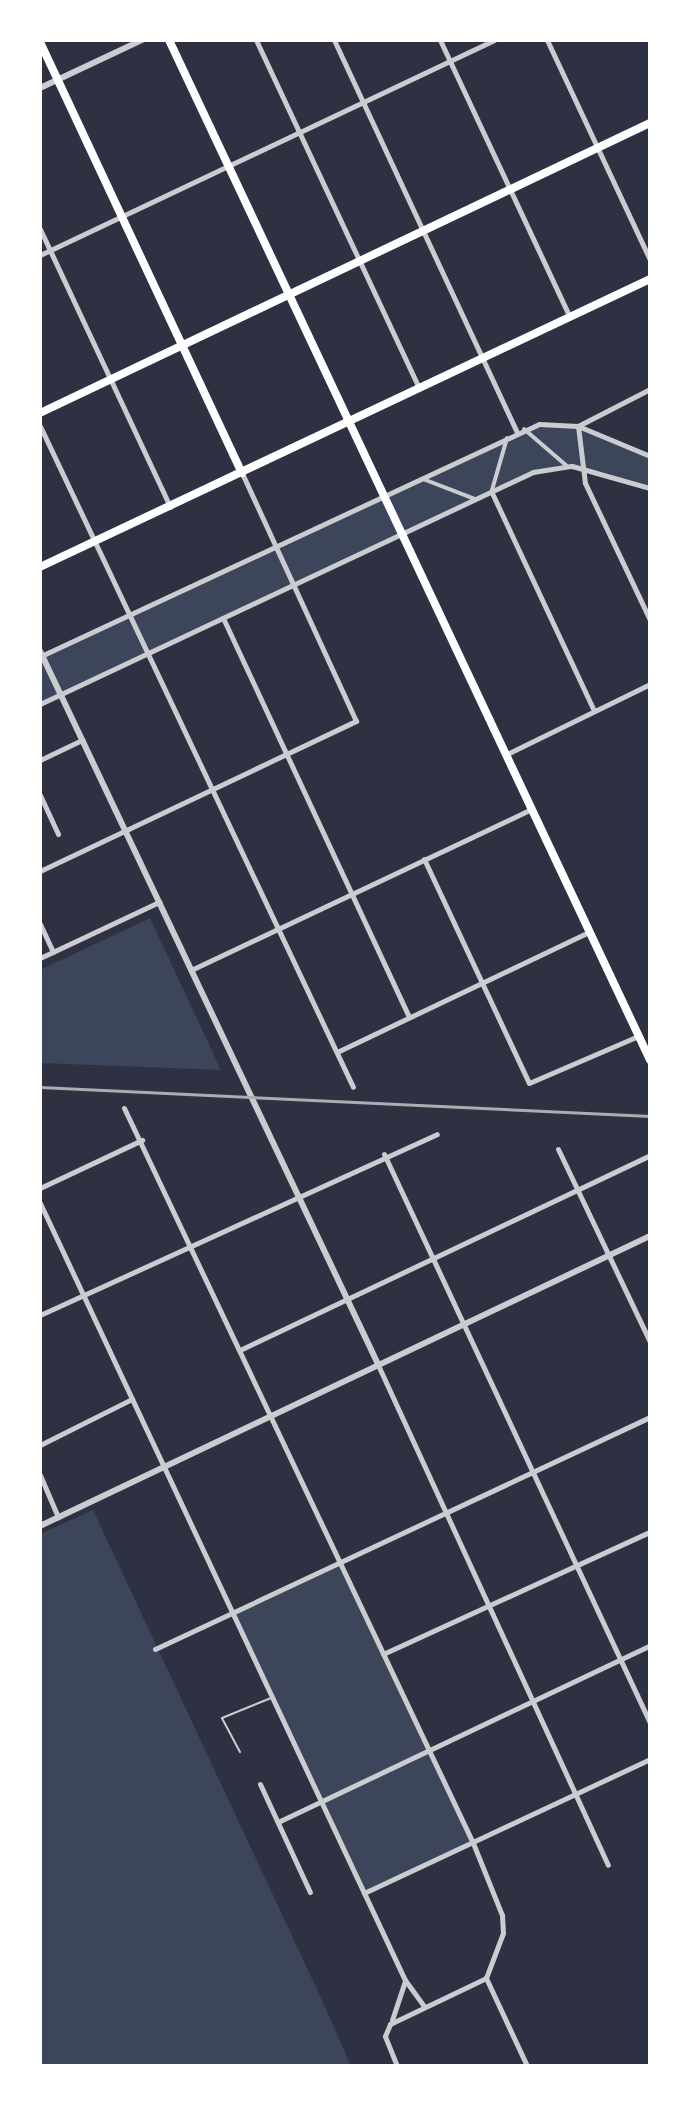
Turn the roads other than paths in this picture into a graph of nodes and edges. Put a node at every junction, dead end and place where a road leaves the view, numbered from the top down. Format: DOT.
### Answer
graph roads {
  1 [pos="142,40"];
  2 [pos="169,40"];
  3 [pos="256,40"];
  4 [pos="334,40"];
  5 [pos="440,40"];
  6 [pos="494,40"];
  7 [pos="547,40"];
  8 [pos="40,42"];
  9 [pos="450,61"];
  10 [pos="58,80"];
  11 [pos="40,88"];
  12 [pos="363,102"];
  13 [pos="650,123"];
  14 [pos="299,133"];
  15 [pos="597,148"];
  16 [pos="228,166"];
  17 [pos="510,190"];
  18 [pos="122,217"];
  19 [pos="40,229"];
  20 [pos="424,231"];
  21 [pos="50,251"];
  22 [pos="40,255"];
  23 [pos="650,260"];
  24 [pos="358,263"];
  25 [pos="650,279"];
  26 [pos="289,296"];
  27 [pos="570,317"];
  28 [pos="182,346"];
  29 [pos="483,358"];
  30 [pos="110,380"];
  31 [pos="419,388"];
  32 [pos="650,389"];
  33 [pos="40,413"];
  34 [pos="348,422"];
  35 [pos="40,426"];
  36 [pos="578,426"];
  37 [pos="521,431"];
  38 [pos="507,438"];
  39 [pos="650,456"];
  40 [pos="567,466"];
  41 [pos="580,467"];
  42 [pos="242,473"];
  43 [pos="421,478"];
  44 [pos="650,488"];
  45 [pos="492,493"];
  46 [pos="384,496"];
  47 [pos="477,499"];
  48 [pos="170,507"];
  49 [pos="403,535"];
  50 [pos="94,542"];
  51 [pos="277,546"];
  52 [pos="40,567"];
  53 [pos="296,585"];
  54 [pos="129,616"];
  55 [pos="223,618"];
  56 [pos="650,620"];
  57 [pos="146,653"];
  58 [pos="41,654"];
  59 [pos="650,684"];
  60 [pos="61,694"];
  61 [pos="40,704"];
  62 [pos="593,709"];
  63 [pos="82,740"];
  64 [pos="288,755"];
  65 [pos="505,755"];
  66 [pos="40,760"];
  67 [pos="211,791"];
  68 [pos="40,795"];
  69 [pos="531,809"];
  70 [pos="125,831"];
  71 [pos="58,834"];
  72 [pos="424,859"];
  73 [pos="40,871"];
  74 [pos="352,894"];
  75 [pos="159,902"];
  76 [pos="40,924"];
  77 [pos="276,930"];
  78 [pos="589,932"];
  79 [pos="53,952"];
  80 [pos="40,958"];
  81 [pos="191,970"];
  82 [pos="484,982"];
  83 [pos="409,1016"];
  84 [pos="638,1036"];
  85 [pos="337,1052"];
  86 [pos="650,1060"];
  87 [pos="353,1087"];
  88 [pos="124,1108"];
  89 [pos="437,1134"];
  90 [pos="142,1140"];
  91 [pos="558,1149"];
  92 [pos="384,1154"];
  93 [pos="650,1155"];
  94 [pos="40,1188"];
  95 [pos="577,1190"];
  96 [pos="297,1195"];
  97 [pos="40,1203"];
  98 [pos="650,1236"];
  99 [pos="192,1244"];
  100 [pos="609,1255"];
  101 [pos="432,1256"];
  102 [pos="83,1294"];
  103 [pos="345,1296"];
  104 [pos="40,1315"];
  105 [pos="463,1323"];
  106 [pos="650,1342"];
  107 [pos="242,1349"];
  108 [pos="378,1364"];
  109 [pos="132,1399"];
  110 [pos="272,1414"];
  111 [pos="650,1417"];
  112 [pos="40,1445"];
  113 [pos="163,1465"];
  114 [pos="533,1471"];
  115 [pos="40,1475"];
  116 [pos="446,1513"];
  117 [pos="58,1517"];
  118 [pos="40,1526"];
  119 [pos="650,1532"];
  120 [pos="341,1561"];
  121 [pos="576,1565"];
  122 [pos="490,1607"];
  123 [pos="231,1611"];
  124 [pos="650,1645"];
  125 [pos="155,1649"];
  126 [pos="383,1654"];
  127 [pos="620,1659"];
  128 [pos="272,1697"];
  129 [pos="533,1701"];
  130 [pos="650,1723"];
  131 [pos="240,1752"];
  132 [pos="426,1752"];
  133 [pos="650,1759"];
  134 [pos="260,1784"];
  135 [pos="575,1794"];
  136 [pos="321,1802"];
  137 [pos="280,1821"];
  138 [pos="473,1843"];
  139 [pos="608,1865"];
  140 [pos="310,1892"];
  141 [pos="364,1893"];
  142 [pos="486,1978"];
  143 [pos="405,1980"];
  144 [pos="424,2006"];
  145 [pos="390,2024"];
  146 [pos="397,2066"];
  147 [pos="527,2066"];
  1 -- 10 [label="street"];
  2 -- 16 [label="main road"];
  3 -- 14 [label="street"];
  4 -- 12 [label="street"];
  5 -- 9 [label="street"];
  6 -- 9 [label="street"];
  7 -- 15 [label="street"];
  8 -- 10 [label="main road"];
  9 -- 12 [label="street"];
  9 -- 17 [label="street"];
  10 -- 11 [label="street"];
  10 -- 18 [label="main road"];
  12 -- 14 [label="street"];
  12 -- 20 [label="street"];
  13 -- 15 [label="main road"];
  14 -- 16 [label="street"];
  14 -- 24 [label="street"];
  15 -- 17 [label="main road"];
  15 -- 23 [label="street"];
  16 -- 18 [label="street"];
  16 -- 26 [label="main road"];
  17 -- 20 [label="main road"];
  17 -- 27 [label="street"];
  18 -- 21 [label="street"];
  18 -- 28 [label="main road"];
  19 -- 21 [label="street"];
  20 -- 24 [label="main road"];
  20 -- 29 [label="street"];
  21 -- 22 [label="street"];
  21 -- 30 [label="street"];
  24 -- 26 [label="main road"];
  24 -- 31 [label="street"];
  25 -- 27 [label="main road"];
  26 -- 28 [label="main road"];
  26 -- 34 [label="main road"];
  27 -- 29 [label="main road"];
  28 -- 30 [label="main road"];
  28 -- 42 [label="main road"];
  29 -- 31 [label="main road"];
  29 -- 37 [label="street"];
  30 -- 33 [label="main road"];
  30 -- 48 [label="street"];
  31 -- 34 [label="main road"];
  32 -- 36 [label="street"];
  34 -- 42 [label="main road"];
  34 -- 46 [label="main road"];
  35 -- 50 [label="street"];
  36 -- 37 [label="street"];
  36 -- 39 [label="street"];
  36 -- 41 [label="street"];
  37 -- 38 [label="street"];
  37 -- 40 [label="street"];
  38 -- 43 [label="street"];
  38 -- 45 [label="street"];
  40 -- 41 [label="street"];
  40 -- 45 [label="street"];
  41 -- 44 [label="street"];
  41 -- 56 [label="street"];
  42 -- 48 [label="main road"];
  42 -- 51 [label="street"];
  43 -- 46 [label="street"];
  43 -- 47 [label="street"];
  45 -- 47 [label="street"];
  45 -- 62 [label="street"];
  46 -- 49 [label="main road"];
  46 -- 51 [label="street"];
  47 -- 49 [label="street"];
  48 -- 50 [label="main road"];
  49 -- 53 [label="street"];
  49 -- 65 [label="main road"];
  50 -- 52 [label="main road"];
  50 -- 54 [label="street"];
  51 -- 53 [label="street"];
  51 -- 54 [label="street"];
  53 -- 55 [label="street"];
  53 -- 64 [label="street"];
  54 -- 57 [label="street"];
  54 -- 58 [label="street"];
  55 -- 57 [label="street"];
  55 -- 64 [label="street"];
  57 -- 60 [label="street"];
  57 -- 67 [label="street"];
  58 -- 60 [label="street"];
  59 -- 62 [label="street"];
  60 -- 61 [label="street"];
  60 -- 63 [label="street"];
  62 -- 65 [label="street"];
  63 -- 66 [label="street"];
  63 -- 70 [label="street"];
  64 -- 67 [label="street"];
  64 -- 74 [label="street"];
  65 -- 69 [label="main road"];
  67 -- 70 [label="street"];
  67 -- 77 [label="street"];
  68 -- 71 [label="street"];
  69 -- 72 [label="street"];
  69 -- 78 [label="main road"];
  70 -- 73 [label="street"];
  70 -- 75 [label="street"];
  72 -- 74 [label="street"];
  72 -- 82 [label="street"];
  74 -- 77 [label="street"];
  74 -- 83 [label="street"];
  75 -- 79 [label="street"];
  75 -- 81 [label="street"];
  76 -- 79 [label="street"];
  77 -- 81 [label="street"];
  77 -- 85 [label="street"];
  78 -- 82 [label="street"];
  78 -- 84 [label="main road"];
  79 -- 80 [label="street"];
  81 -- 96 [label="street"];
  82 -- 83 [label="street"];
  82 -- 84 [label="street"];
  83 -- 85 [label="street"];
  84 -- 86 [label="main road"];
  85 -- 87 [label="street"];
  88 -- 90 [label="street"];
  89 -- 92 [label="street"];
  90 -- 94 [label="street"];
  90 -- 99 [label="street"];
  91 -- 95 [label="street"];
  92 -- 96 [label="street"];
  92 -- 101 [label="street"];
  93 -- 95 [label="street"];
  95 -- 100 [label="street"];
  95 -- 101 [label="street"];
  96 -- 99 [label="street"];
  96 -- 103 [label="street"];
  97 -- 102 [label="street"];
  98 -- 100 [label="street"];
  99 -- 102 [label="street"];
  99 -- 107 [label="street"];
  100 -- 105 [label="street"];
  100 -- 106 [label="street"];
  101 -- 103 [label="street"];
  101 -- 105 [label="street"];
  102 -- 104 [label="street"];
  102 -- 109 [label="street"];
  103 -- 107 [label="street"];
  103 -- 108 [label="street"];
  105 -- 108 [label="street"];
  105 -- 114 [label="street"];
  107 -- 110 [label="street"];
  108 -- 110 [label="street"];
  108 -- 116 [label="street"];
  109 -- 112 [label="street"];
  109 -- 113 [label="street"];
  110 -- 113 [label="street"];
  110 -- 120 [label="street"];
  111 -- 114 [label="street"];
  113 -- 117 [label="street"];
  113 -- 123 [label="street"];
  114 -- 116 [label="street"];
  114 -- 121 [label="street"];
  115 -- 117 [label="street"];
  116 -- 120 [label="street"];
  116 -- 122 [label="street"];
  117 -- 118 [label="street"];
  119 -- 121 [label="street"];
  120 -- 123 [label="street"];
  120 -- 126 [label="street"];
  121 -- 122 [label="street"];
  121 -- 127 [label="street"];
  122 -- 126 [label="street"];
  122 -- 129 [label="street"];
  123 -- 125 [label="street"];
  123 -- 128 [label="street"];
  124 -- 127 [label="street"];
  126 -- 132 [label="street"];
  127 -- 129 [label="street"];
  127 -- 130 [label="street"];
  128 -- 131 [label="lane"];
  128 -- 136 [label="street"];
  129 -- 132 [label="street"];
  129 -- 135 [label="street"];
  132 -- 136 [label="street"];
  132 -- 138 [label="street"];
  133 -- 135 [label="street"];
  134 -- 137 [label="street"];
  135 -- 138 [label="street"];
  135 -- 139 [label="street"];
  136 -- 137 [label="street"];
  136 -- 141 [label="street"];
  137 -- 140 [label="street"];
  138 -- 141 [label="street"];
  138 -- 142 [label="street"];
  141 -- 143 [label="street"];
  142 -- 144 [label="street"];
  142 -- 147 [label="street"];
  143 -- 144 [label="street"];
  143 -- 145 [label="street"];
  144 -- 145 [label="street"];
  145 -- 146 [label="street"];
}
